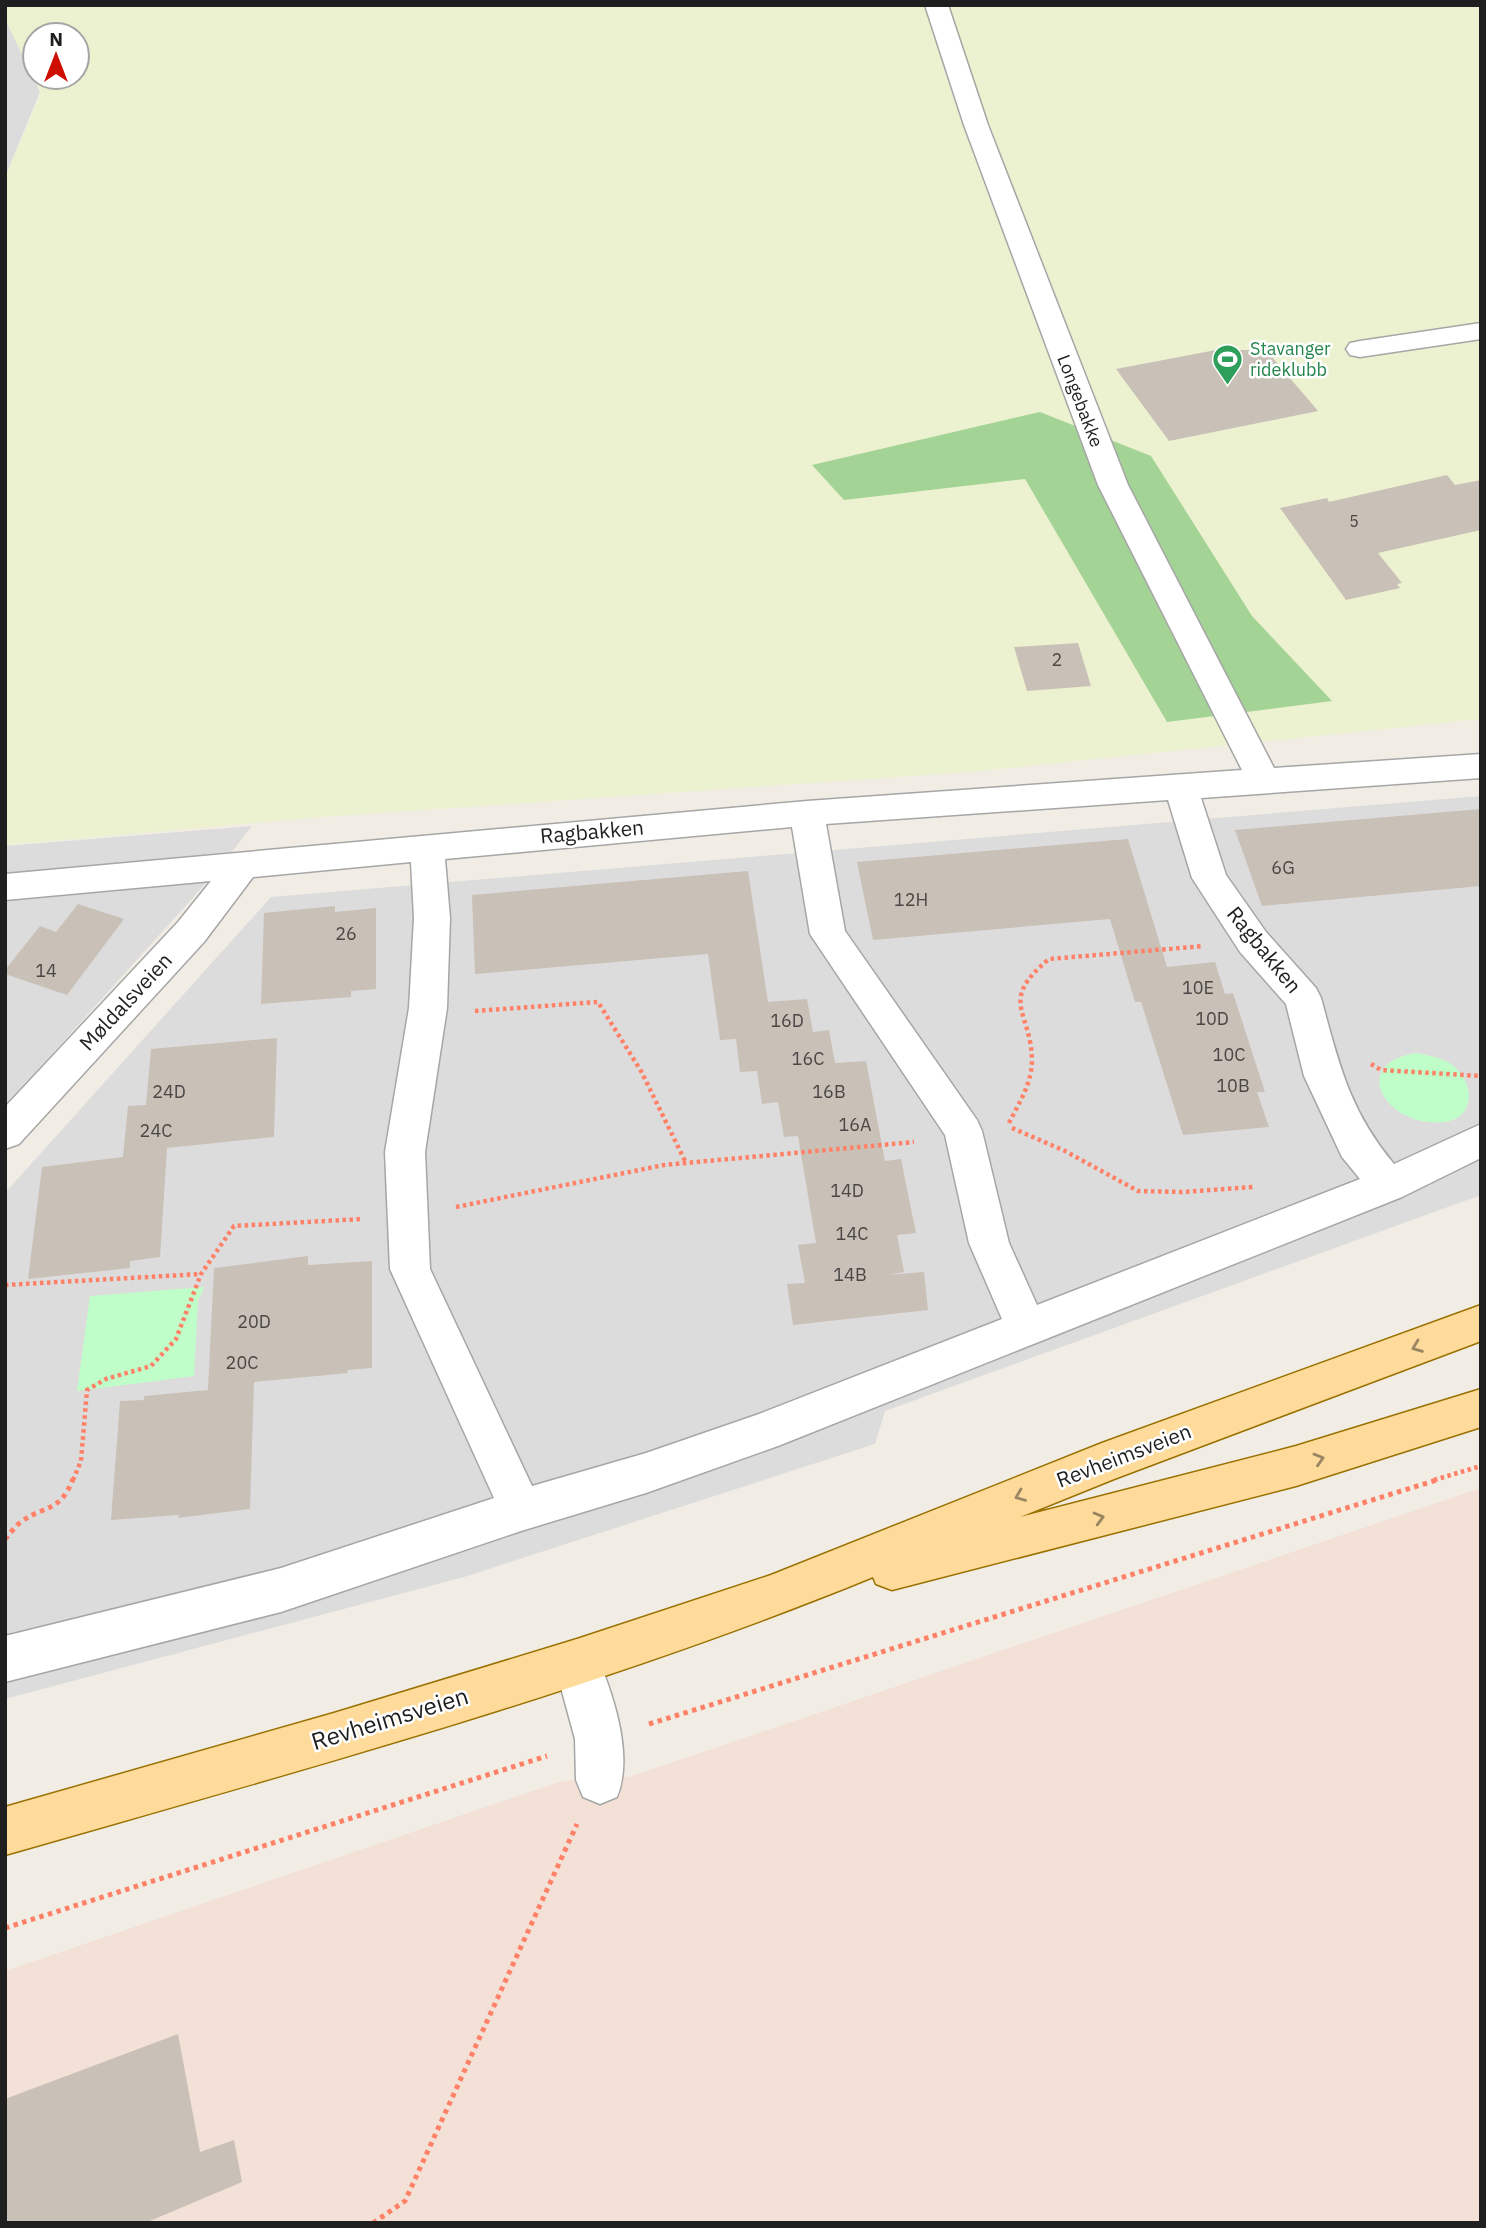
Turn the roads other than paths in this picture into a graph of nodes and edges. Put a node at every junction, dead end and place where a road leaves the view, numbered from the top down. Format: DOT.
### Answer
graph roads {
  1 [pos="936,5"];
  2 [pos="1481,331"];
  3 [pos="1360,349"];
  4 [pos="1481,766"];
  5 [pos="1263,779"];
  6 [pos="1181,787"];
  7 [pos="807,813"];
  8 [pos="427,846"];
  9 [pos="242,866"];
  10 [pos="5,887"];
  11 [pos="5,1133"];
  12 [pos="1481,1140"];
  13 [pos="1388,1185"];
  14 [pos="1481,1323"];
  15 [pos="1027,1328"];
  16 [pos="1481,1408"];
  17 [pos="521,1510"];
  18 [pos="771,1597"];
  19 [pos="5,1659"];
  20 [pos="577,1662"];
  21 [pos="600,1760"];
  22 [pos="5,1831"];
  1 -- 5 [label="street, Longebakke"];
  2 -- 3 [label="street"];
  4 -- 5 [label="street, Ragbakken"];
  5 -- 6 [label="street, Ragbakken"];
  6 -- 7 [label="street, Ragbakken"];
  6 -- 13 [label="street, Ragbakken"];
  7 -- 8 [label="street, Ragbakken"];
  7 -- 15 [label="street"];
  8 -- 9 [label="street, Ragbakken"];
  8 -- 17 [label="street"];
  9 -- 10 [label="street, Ragbakken"];
  9 -- 11 [label="street, Møldalsveien"];
  12 -- 13 [label="street"];
  13 -- 15 [label="street"];
  14 -- 18 [label="main road, Revheimsveien, one-way"];
  15 -- 17 [label="street"];
  18 -- 16 [label="main road, Revheimsveien, one-way"];
  17 -- 19 [label="street"];
  18 -- 20 [label="main road, Revheimsveien"];
  20 -- 21 [label="street"];
  20 -- 22 [label="main road, Revheimsveien"];
}
